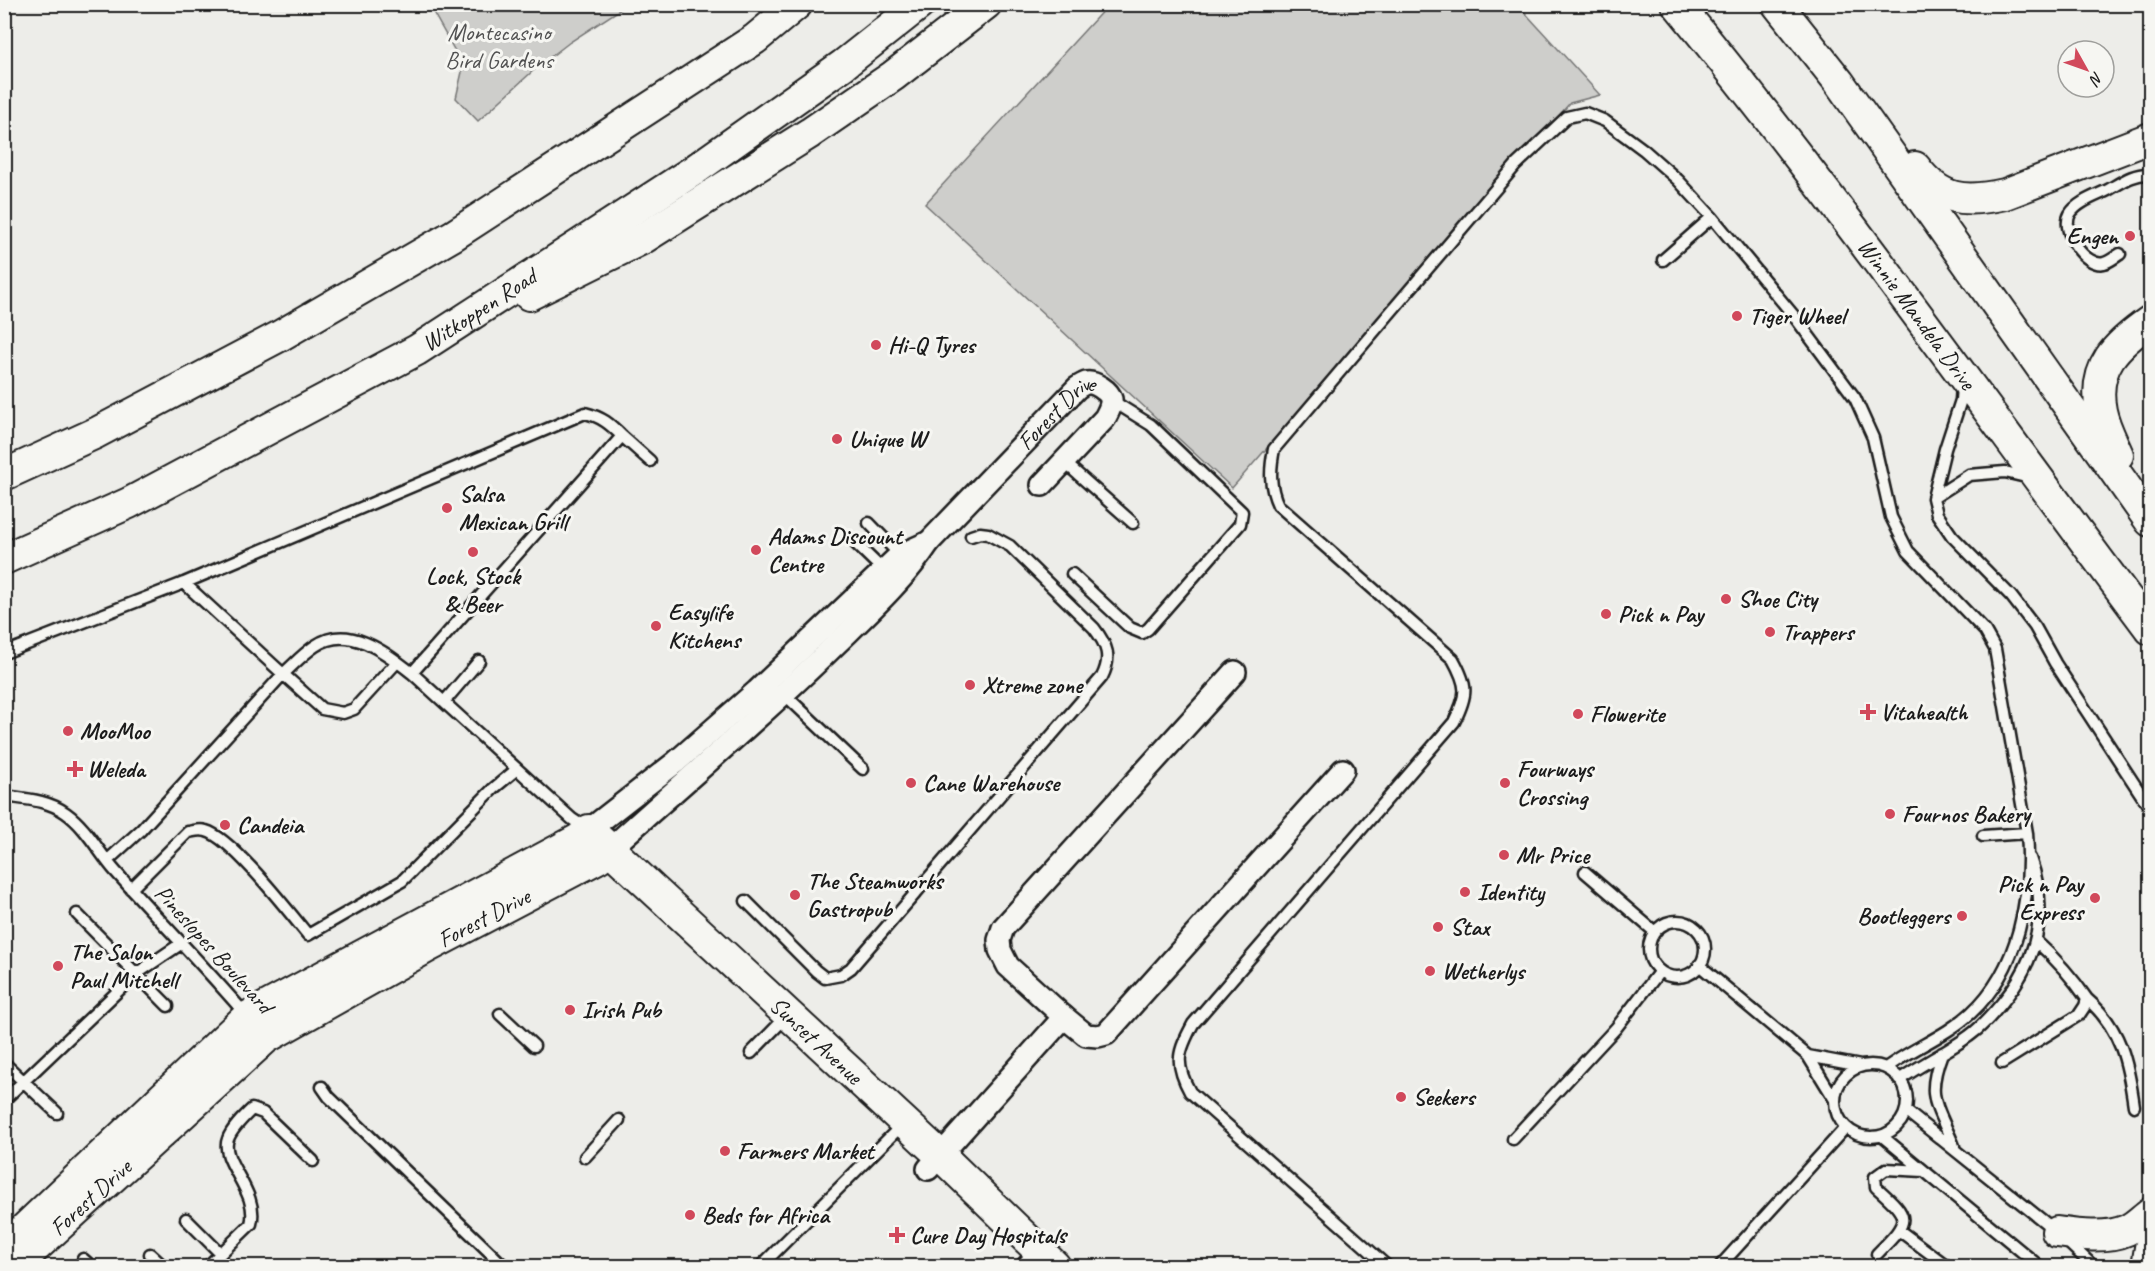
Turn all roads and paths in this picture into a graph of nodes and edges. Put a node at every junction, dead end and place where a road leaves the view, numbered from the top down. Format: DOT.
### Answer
graph roads {
  1 [pos="784,4"];
  2 [pos="797,4"];
  3 [pos="920,4"];
  4 [pos="986,4"];
  5 [pos="1677,4"];
  6 [pos="1777,4"];
  7 [pos="755,39"];
  8 [pos="1839,82"];
  9 [pos="2151,138"];
  10 [pos="2151,174"];
  11 [pos="1712,217"];
  12 [pos="2120,254"];
  13 [pos="1662,260"];
  14 [pos="2151,321"];
  15 [pos="417,350"];
  16 [pos="1963,374"];
  17 [pos="1111,399"];
  18 [pos="622,435"];
  19 [pos="650,461"];
  20 [pos="1063,461"];
  21 [pos="4,475"];
  22 [pos="2039,481"];
  23 [pos="1042,485"];
  24 [pos="1933,498"];
  25 [pos="2143,510"];
  26 [pos="869,523"];
  27 [pos="1133,523"];
  28 [pos="971,536"];
  29 [pos="852,540"];
  30 [pos="4,559"];
  31 [pos="906,561"];
  32 [pos="1072,574"];
  33 [pos="889,577"];
  34 [pos="184,583"];
  35 [pos="2151,629"];
  36 [pos="4,653"];
  37 [pos="479,661"];
  38 [pos="398,662"];
  39 [pos="1235,672"];
  40 [pos="412,673"];
  41 [pos="283,674"];
  42 [pos="769,680"];
  43 [pos="785,695"];
  44 [pos="444,702"];
  45 [pos="517,769"];
  46 [pos="863,769"];
  47 [pos="1343,770"];
  48 [pos="4,796"];
  49 [pos="2151,808"];
  50 [pos="2027,834"];
  51 [pos="1983,836"];
  52 [pos="590,839"];
  53 [pos="2029,855"];
  54 [pos="107,861"];
  55 [pos="1584,872"];
  56 [pos="131,889"];
  57 [pos="747,902"];
  58 [pos="77,914"];
  59 [pos="1655,932"];
  60 [pos="2036,941"];
  61 [pos="182,943"];
  62 [pos="1700,965"];
  63 [pos="1660,971"];
  64 [pos="136,974"];
  65 [pos="2087,999"];
  66 [pos="168,1006"];
  67 [pos="500,1014"];
  68 [pos="1064,1017"];
  69 [pos="782,1022"];
  70 [pos="256,1027"];
  71 [pos="534,1046"];
  72 [pos="751,1053"];
  73 [pos="1942,1053"];
  74 [pos="1808,1056"];
  75 [pos="4,1063"];
  76 [pos="2002,1063"];
  77 [pos="1861,1066"];
  78 [pos="1886,1068"];
  79 [pos="1899,1080"];
  80 [pos="23,1081"];
  81 [pos="322,1087"];
  82 [pos="4,1100"];
  83 [pos="1835,1100"];
  84 [pos="2134,1106"];
  85 [pos="1906,1111"];
  86 [pos="57,1113"];
  87 [pos="619,1120"];
  88 [pos="1846,1127"];
  89 [pos="898,1129"];
  90 [pos="1882,1136"];
  91 [pos="1513,1139"];
  92 [pos="1955,1149"];
  93 [pos="585,1157"];
  94 [pos="313,1161"];
  95 [pos="934,1162"];
  96 [pos="1924,1171"];
  97 [pos="2151,1213"];
  98 [pos="186,1219"];
  99 [pos="1900,1231"];
  100 [pos="2057,1232"];
  101 [pos="4,1248"];
  102 [pos="2151,1248"];
  103 [pos="220,1253"];
  104 [pos="150,1254"];
  105 [pos="1877,1254"];
  106 [pos="1039,1263"];
  107 [pos="15,1266"];
  108 [pos="163,1266"];
  109 [pos="208,1266"];
  110 [pos="504,1266"];
  111 [pos="762,1266"];
  112 [pos="1387,1266"];
  113 [pos="1720,1266"];
  114 [pos="1947,1266"];
  115 [pos="2039,1266"];
  116 [pos="2093,1266"];
  117 [pos="2147,1266"];
  1 -- 7 [label="main road"];
  2 -- 7 [label="main road"];
  3 -- 15 [label="main road, Witkoppen Road"];
  4 -- 15 [label="main road"];
  5 -- 16 [label="main road, Winnie Mandela Drive"];
  6 -- 8 [label="main road"];
  7 -- 21 [label="main road"];
  8 -- 9 [label="main road"];
  8 -- 25 [label="main road"];
  10 -- 12 [label="lane"];
  11 -- 13 [label="lane"];
  11 -- 50 [label="lane"];
  11 -- 112 [label="lane"];
  14 -- 25 [label="main road"];
  15 -- 30 [label="main road, Witkoppen Road"];
  16 -- 22 [label="main road, Winnie Mandela Drive"];
  16 -- 24 [label="lane"];
  17 -- 20 [label="street, Forest Drive"];
  17 -- 31 [label="street, Forest Drive"];
  17 -- 32 [label="lane"];
  18 -- 19 [label="lane"];
  18 -- 34 [label="lane"];
  18 -- 40 [label="lane"];
  20 -- 23 [label="street, Forest Drive"];
  20 -- 27 [label="lane"];
  22 -- 24 [label="lane"];
  22 -- 35 [label="main road, Winnie Mandela Drive"];
  24 -- 49 [label="lane"];
  26 -- 31 [label="lane"];
  28 -- 57 [label="lane"];
  29 -- 33 [label="lane"];
  31 -- 33 [label="street, Forest Drive"];
  33 -- 42 [label="street, Forest Drive"];
  33 -- 43 [label="street, Forest Drive"];
  34 -- 36 [label="lane"];
  34 -- 41 [label="lane"];
  37 -- 44 [label="lane"];
  38 -- 40 [label="lane, Sunset Avenue"];
  38 -- 41 [label="lane, Sunset Avenue"];
  38 -- 41 [label="lane"];
  39 -- 68 [label="street"];
  40 -- 44 [label="lane, Sunset Avenue"];
  41 -- 54 [label="lane, Sunset Avenue"];
  42 -- 43 [label="lane"];
  42 -- 52 [label="street, Forest Drive"];
  43 -- 46 [label="lane"];
  43 -- 52 [label="street, Forest Drive"];
  44 -- 45 [label="lane, Sunset Avenue"];
  45 -- 52 [label="lane, Sunset Avenue"];
  45 -- 56 [label="lane"];
  47 -- 68 [label="street"];
  48 -- 54 [label="lane, Pineslopes Boulevard"];
  50 -- 51 [label="lane"];
  50 -- 53 [label="lane"];
  52 -- 69 [label="main road, Sunset Avenue"];
  52 -- 70 [label="main road, Forest Drive"];
  53 -- 60 [label="lane"];
  53 -- 78 [label="lane"];
  54 -- 56 [label="lane, Pineslopes Boulevard"];
  55 -- 59 [label="lane"];
  56 -- 61 [label="lane, Pineslopes Boulevard"];
  58 -- 64 [label="lane"];
  59 -- 62 [label="lane"];
  59 -- 63 [label="lane"];
  60 -- 65 [label="lane"];
  60 -- 73 [label="lane"];
  61 -- 64 [label="lane"];
  61 -- 70 [label="lane, Pineslopes Boulevard"];
  62 -- 63 [label="lane"];
  62 -- 74 [label="lane"];
  63 -- 91 [label="lane"];
  64 -- 66 [label="lane"];
  64 -- 80 [label="lane"];
  65 -- 76 [label="lane"];
  65 -- 84 [label="lane"];
  67 -- 71 [label="lane"];
  68 -- 95 [label="street"];
  69 -- 72 [label="lane"];
  69 -- 89 [label="main road, Sunset Avenue"];
  70 -- 101 [label="main road, Forest Drive"];
  70 -- 107 [label="main road, Forest Drive"];
  73 -- 79 [label="lane"];
  73 -- 92 [label="lane"];
  74 -- 77 [label="lane"];
  74 -- 83 [label="lane"];
  75 -- 80 [label="lane"];
  77 -- 78 [label="lane"];
  77 -- 83 [label="lane"];
  78 -- 79 [label="lane"];
  79 -- 85 [label="lane"];
  80 -- 82 [label="lane"];
  80 -- 86 [label="lane"];
  81 -- 110 [label="lane"];
  83 -- 88 [label="lane"];
  85 -- 90 [label="lane"];
  85 -- 92 [label="lane"];
  87 -- 93 [label="lane"];
  88 -- 90 [label="lane"];
  88 -- 113 [label="lane"];
  89 -- 95 [label="main road, Sunset Avenue"];
  89 -- 111 [label="lane"];
  90 -- 96 [label="lane"];
  92 -- 100 [label="lane"];
  94 -- 103 [label="lane"];
  95 -- 106 [label="main road, Sunset Avenue"];
  96 -- 99 [label="lane"];
  96 -- 115 [label="lane"];
  97 -- 100 [label="main road"];
  98 -- 103 [label="lane"];
  99 -- 105 [label="lane"];
  99 -- 114 [label="lane"];
  100 -- 116 [label="lane"];
  102 -- 117 [label="main road"];
  103 -- 109 [label="lane"];
  104 -- 108 [label="lane"];
}
